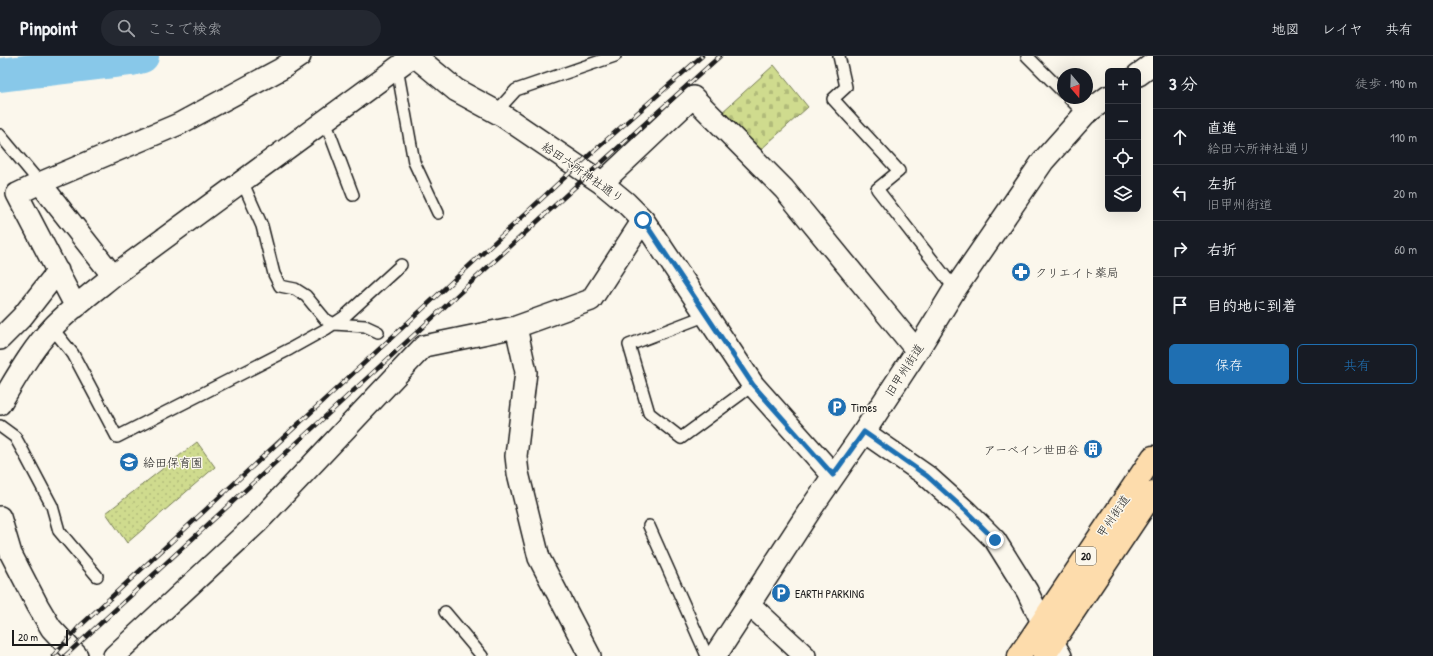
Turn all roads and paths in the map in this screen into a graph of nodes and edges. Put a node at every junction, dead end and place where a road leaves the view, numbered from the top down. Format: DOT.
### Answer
graph roads {
  1 [pos="300,56"];
  2 [pos="414,56"];
  3 [pos="614,56"];
  4 [pos="839,56"];
  5 [pos="1027,56"];
  6 [pos="397,68"];
  7 [pos="1057,86"];
  8 [pos="1105,99"];
  9 [pos="1075,104"];
  10 [pos="496,112"];
  11 [pos="1085,114"];
  12 [pos="325,121"];
  13 [pos="0,135"];
  14 [pos="242,181"];
  15 [pos="40,183"];
  16 [pos="602,183"];
  17 [pos="353,195"];
  18 [pos="438,213"];
  19 [pos="643,220"];
  20 [pos="401,265"];
  21 [pos="58,271"];
  22 [pos="113,276"];
  23 [pos="955,289"];
  24 [pos="76,307"];
  25 [pos="707,315"];
  26 [pos="334,324"];
  27 [pos="516,327"];
  28 [pos="52,328"];
  29 [pos="378,332"];
  30 [pos="0,339"];
  31 [pos="917,351"];
  32 [pos="753,385"];
  33 [pos="0,404"];
  34 [pos="0,426"];
  35 [pos="864,432"];
  36 [pos="1153,457"];
  37 [pos="833,475"];
  38 [pos="1153,493"];
  39 [pos="0,517"];
  40 [pos="649,526"];
  41 [pos="97,576"];
  42 [pos="749,604"];
  43 [pos="445,612"];
  44 [pos="1042,622"];
  45 [pos="1052,652"];
  46 [pos="77,656"];
  47 [pos="114,656"];
  48 [pos="482,656"];
  49 [pos="590,656"];
  50 [pos="707,656"];
  51 [pos="715,656"];
  52 [pos="806,656"];
  53 [pos="1019,656"];
  1 -- 15 [label="street"];
  2 -- 6 [label="street"];
  2 -- 10 [label="street, 給田六所神社通り"];
  3 -- 10 [label="lane"];
  4 -- 23 [label="lane"];
  5 -- 7 [label="lane"];
  6 -- 12 [label="street"];
  6 -- 18 [label="lane"];
  8 -- 11 [label="street, 旧甲州街道"];
  9 -- 11 [label="lane"];
  10 -- 16 [label="street, 給田六所神社通り"];
  11 -- 23 [label="street, 旧甲州街道"];
  12 -- 14 [label="street"];
  12 -- 17 [label="lane"];
  13 -- 15 [label="lane"];
  14 -- 22 [label="street"];
  14 -- 26 [label="lane"];
  15 -- 21 [label="street"];
  15 -- 22 [label="street"];
  16 -- 19 [label="street, 給田六所神社通り"];
  16 -- 31 [label="street"];
  19 -- 25 [label="street, 給田六所神社通り"];
  19 -- 27 [label="street"];
  20 -- 26 [label="lane"];
  21 -- 24 [label="street"];
  21 -- 30 [label="street"];
  22 -- 24 [label="street"];
  23 -- 31 [label="street, 旧甲州街道"];
  24 -- 28 [label="street"];
  25 -- 32 [label="street, 給田六所神社通り"];
  25 -- 32 [label="lane"];
  26 -- 28 [label="lane"];
  26 -- 29 [label="lane"];
  27 -- 47 [label="street"];
  27 -- 49 [label="street"];
  28 -- 33 [label="street"];
  31 -- 35 [label="street, 旧甲州街道"];
  32 -- 37 [label="street, 給田六所神社通り"];
  34 -- 41 [label="lane"];
  35 -- 37 [label="street, 旧甲州街道"];
  35 -- 44 [label="street"];
  36 -- 44 [label="highway, 甲州街道 / 20"];
  37 -- 42 [label="street, 旧甲州街道"];
  38 -- 45 [label="highway, 甲州街道 / 20"];
  39 -- 46 [label="street"];
  40 -- 50 [label="lane"];
  42 -- 51 [label="street, 旧甲州街道"];
  42 -- 52 [label="street"];
  43 -- 48 [label="lane"];
  44 -- 45 [label="street"];
  44 -- 53 [label="highway, 甲州街道 / 20"];
}
